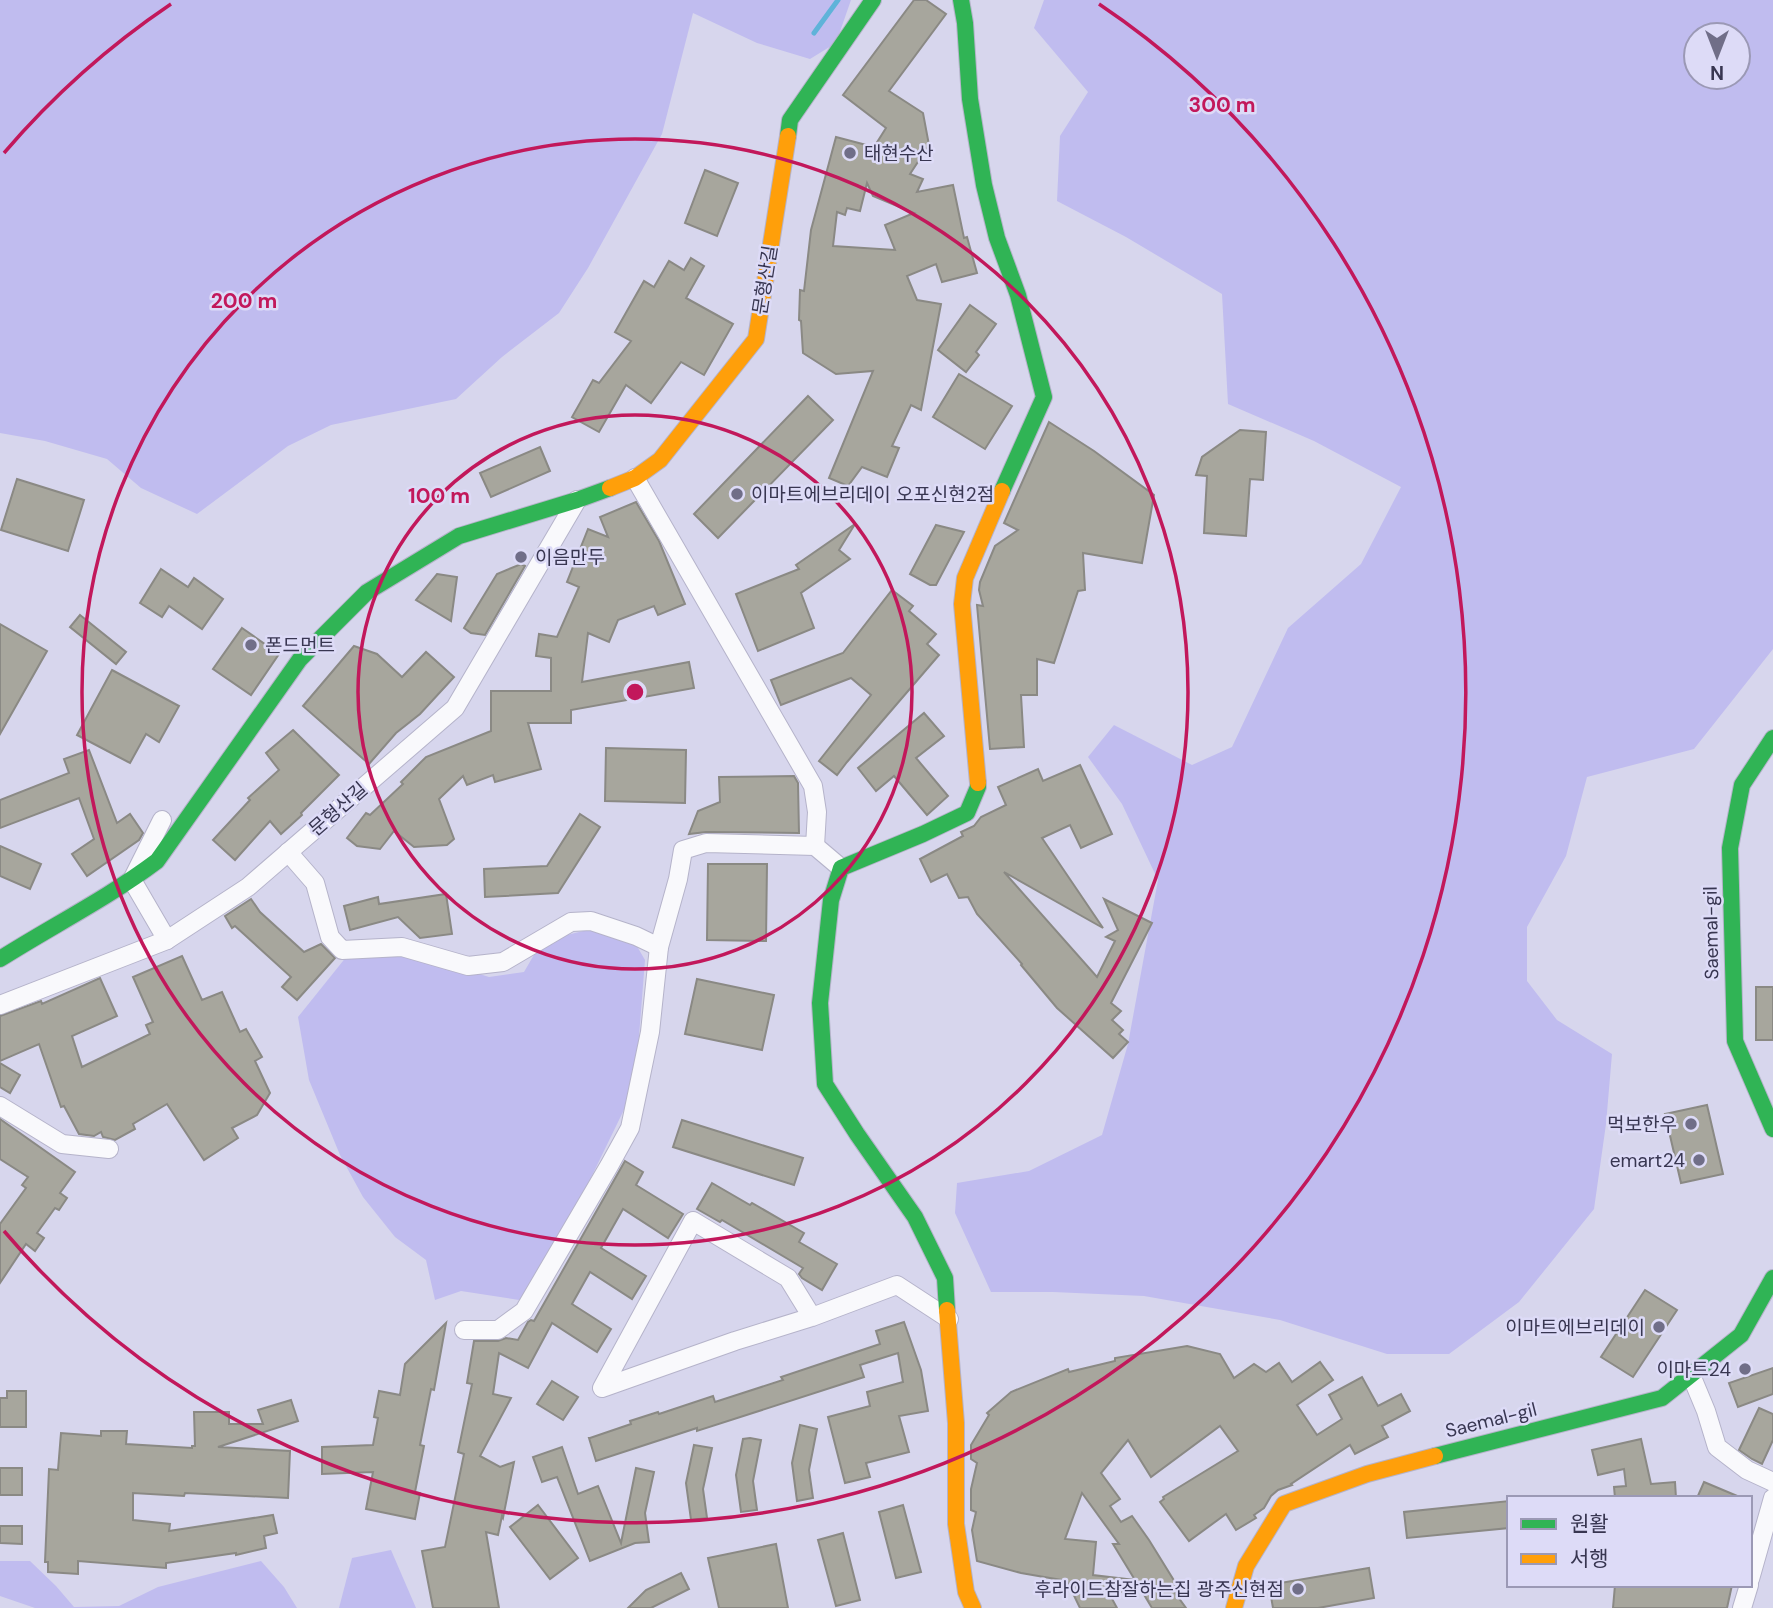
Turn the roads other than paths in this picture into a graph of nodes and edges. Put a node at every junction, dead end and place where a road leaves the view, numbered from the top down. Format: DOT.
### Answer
graph roads {
  1 [pos="873,0"];
  2 [pos="961,0"];
  3 [pos="635,478"];
  4 [pos="576,500"];
  5 [pos="1773,738"];
  6 [pos="162,820"];
  7 [pos="815,846"];
  8 [pos="288,852"];
  9 [pos="841,868"];
  10 [pos="132,880"];
  11 [pos="167,940"];
  12 [pos="659,947"];
  13 [pos="0,959"];
  14 [pos="0,1005"];
  15 [pos="0,1105"];
  16 [pos="1773,1129"];
  17 [pos="109,1149"];
  18 [pos="1773,1278"];
  19 [pos="1765,1306"];
  20 [pos="813,1317"];
  21 [pos="949,1319"];
  22 [pos="464,1331"];
  23 [pos="1691,1375"];
  24 [pos="1773,1482"];
  25 [pos="1773,1498"];
  26 [pos="1752,1572"];
  27 [pos="1748,1587"];
  28 [pos="973,1608"];
  29 [pos="1234,1608"];
  30 [pos="1742,1608"];
  1 -- 3 [label="street, 문형산길"];
  2 -- 9 [label="street"];
  3 -- 4 [label="street, 문형산길"];
  3 -- 7 [label="street"];
  4 -- 8 [label="street, 문형산길"];
  4 -- 10 [label="street, 문형산길"];
  5 -- 16 [label="street, Saemal-gil"];
  6 -- 10 [label="street"];
  7 -- 9 [label="street"];
  7 -- 12 [label="street"];
  8 -- 11 [label="street, 문형산길"];
  8 -- 12 [label="street"];
  9 -- 21 [label="street"];
  10 -- 11 [label="street"];
  10 -- 13 [label="street, 문형산길"];
  11 -- 14 [label="street, 문형산길"];
  12 -- 22 [label="street"];
  15 -- 17 [label="street"];
  18 -- 19 [label="street, Saemal-gil"];
  19 -- 23 [label="street, Saemal-gil"];
  20 -- 20 [label="street"];
  20 -- 21 [label="street"];
  21 -- 28 [label="street"];
  23 -- 24 [label="street"];
  23 -- 29 [label="street, Saemal-gil"];
  25 -- 26 [label="street"];
  27 -- 30 [label="street"];
}
